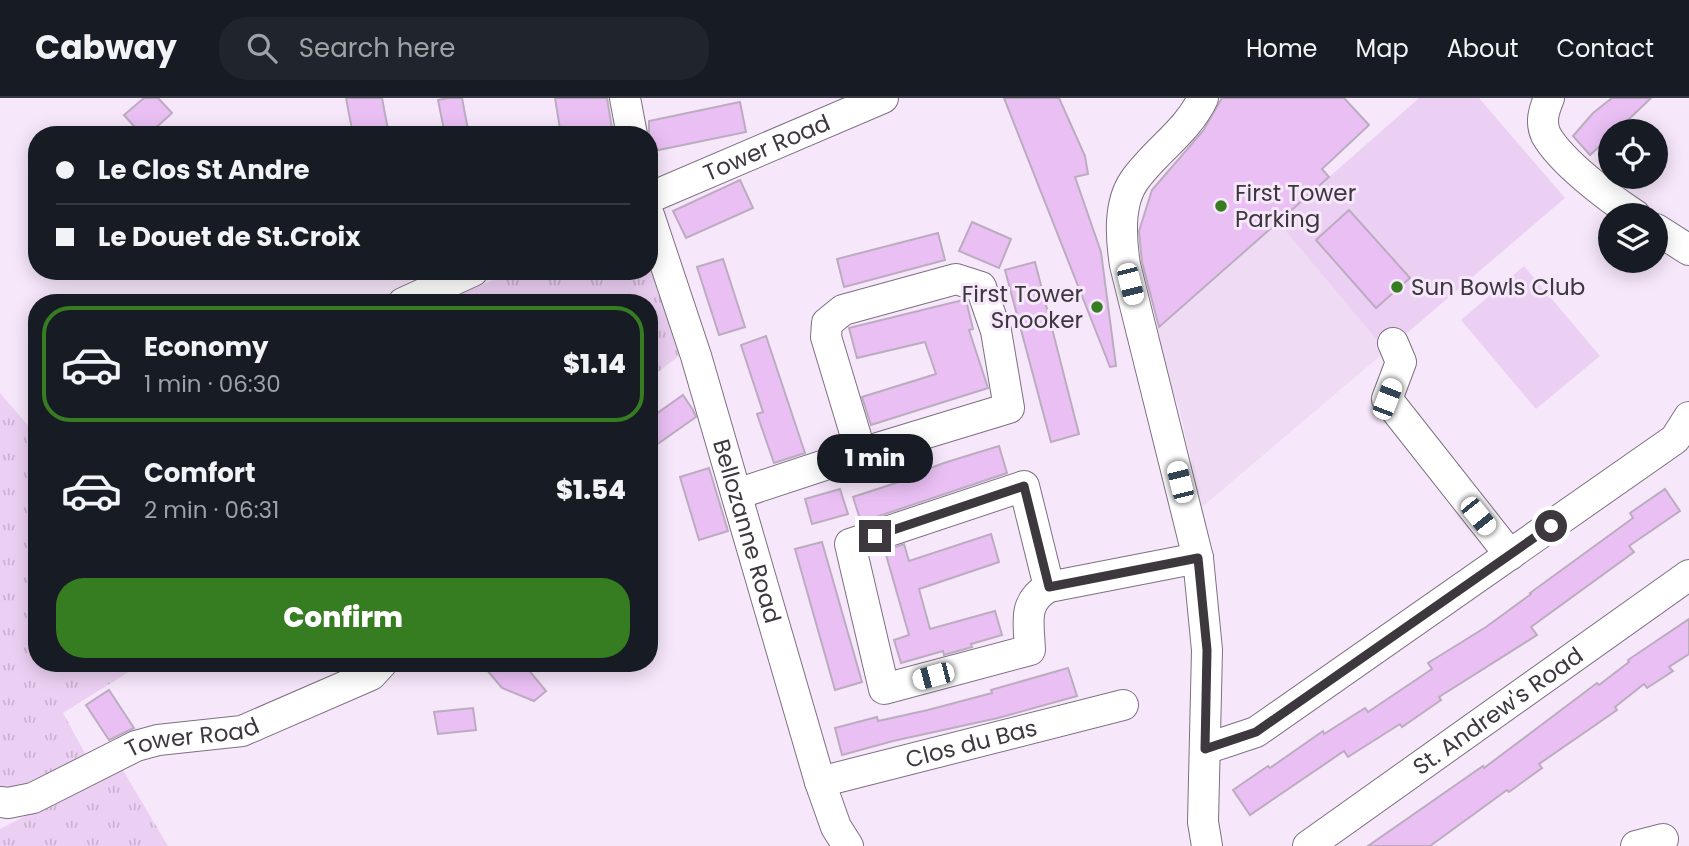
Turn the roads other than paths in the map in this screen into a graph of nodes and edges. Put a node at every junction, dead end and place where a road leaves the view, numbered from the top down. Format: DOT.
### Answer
graph roads {
  1 [pos="625,98"];
  2 [pos="883,98"];
  3 [pos="1203,98"];
  4 [pos="1549,98"];
  5 [pos="630,126"];
  6 [pos="658,194"];
  7 [pos="1616,203"];
  8 [pos="1668,237"];
  9 [pos="658,242"];
  10 [pos="1689,250"];
  11 [pos="453,280"];
  12 [pos="422,294"];
  13 [pos="1393,343"];
  14 [pos="1689,417"];
  15 [pos="861,453"];
  16 [pos="737,494"];
  17 [pos="1510,555"];
  18 [pos="1198,558"];
  19 [pos="1689,575"];
  20 [pos="1049,587"];
  21 [pos="374,672"];
  22 [pos="1123,705"];
  23 [pos="1205,749"];
  24 [pos="820,782"];
  25 [pos="0,802"];
  26 [pos="848,846"];
  27 [pos="1207,846"];
  28 [pos="1308,846"];
  1 -- 5 [label="street"];
  2 -- 6 [label="street, Tower Road"];
  3 -- 18 [label="street"];
  4 -- 7 [label="street"];
  8 -- 10 [label="street"];
  9 -- 16 [label="street, Bellozanne Road"];
  11 -- 12 [label="street"];
  13 -- 17 [label="street"];
  14 -- 17 [label="street"];
  15 -- 15 [label="street"];
  15 -- 16 [label="street"];
  16 -- 24 [label="street, Bellozanne Road"];
  17 -- 23 [label="street"];
  18 -- 20 [label="street"];
  18 -- 23 [label="street"];
  19 -- 28 [label="street, St. Andrew's Road"];
  20 -- 20 [label="street"];
  21 -- 25 [label="street, Tower Road"];
  22 -- 24 [label="street, Clos du Bas"];
  23 -- 27 [label="street"];
  24 -- 26 [label="street, Bellozanne Road"];
}
